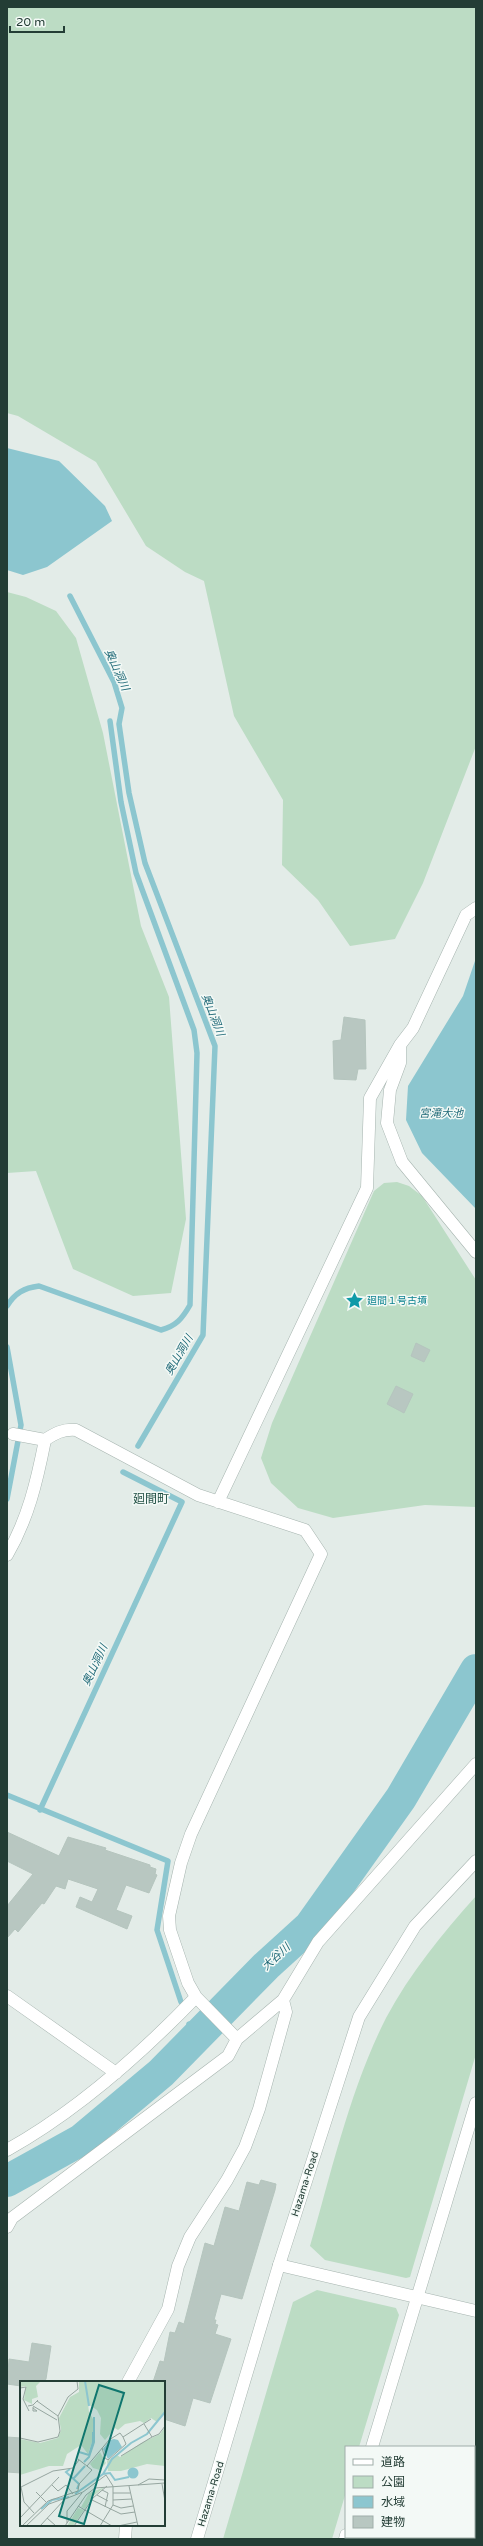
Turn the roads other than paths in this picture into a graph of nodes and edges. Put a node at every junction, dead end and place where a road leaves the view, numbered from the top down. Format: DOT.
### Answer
graph roads {
  1 [pos="476,908"];
  2 [pos="400,1045"];
  3 [pos="476,1252"];
  4 [pos="13,1434"];
  5 [pos="45,1440"];
  6 [pos="218,1502"];
  7 [pos="7,1555"];
  8 [pos="476,1764"];
  9 [pos="476,1861"];
  10 [pos="7,1996"];
  11 [pos="196,1997"];
  12 [pos="283,2000"];
  13 [pos="237,2039"];
  14 [pos="116,2073"];
  15 [pos="476,2103"];
  16 [pos="7,2150"];
  17 [pos="7,2227"];
  18 [pos="279,2265"];
  19 [pos="417,2297"];
  20 [pos="476,2311"];
  21 [pos="129,2381"];
  22 [pos="372,2446"];
  23 [pos="126,2526"];
  24 [pos="125,2539"];
  25 [pos="197,2539"];
  1 -- 2 [label="street"];
  2 -- 3 [label="street"];
  2 -- 6 [label="street"];
  4 -- 5 [label="street"];
  5 -- 6 [label="street"];
  5 -- 7 [label="street"];
  6 -- 11 [label="street"];
  8 -- 12 [label="street"];
  9 -- 18 [label="street, Hazama-Road"];
  10 -- 14 [label="street"];
  11 -- 13 [label="street"];
  11 -- 14 [label="street"];
  12 -- 13 [label="street"];
  12 -- 21 [label="street"];
  13 -- 17 [label="street"];
  14 -- 16 [label="street"];
  15 -- 19 [label="street"];
  18 -- 19 [label="street"];
  18 -- 25 [label="street, Hazama-Road"];
  19 -- 20 [label="street"];
  19 -- 22 [label="street"];
  23 -- 24 [label="street"];
}
